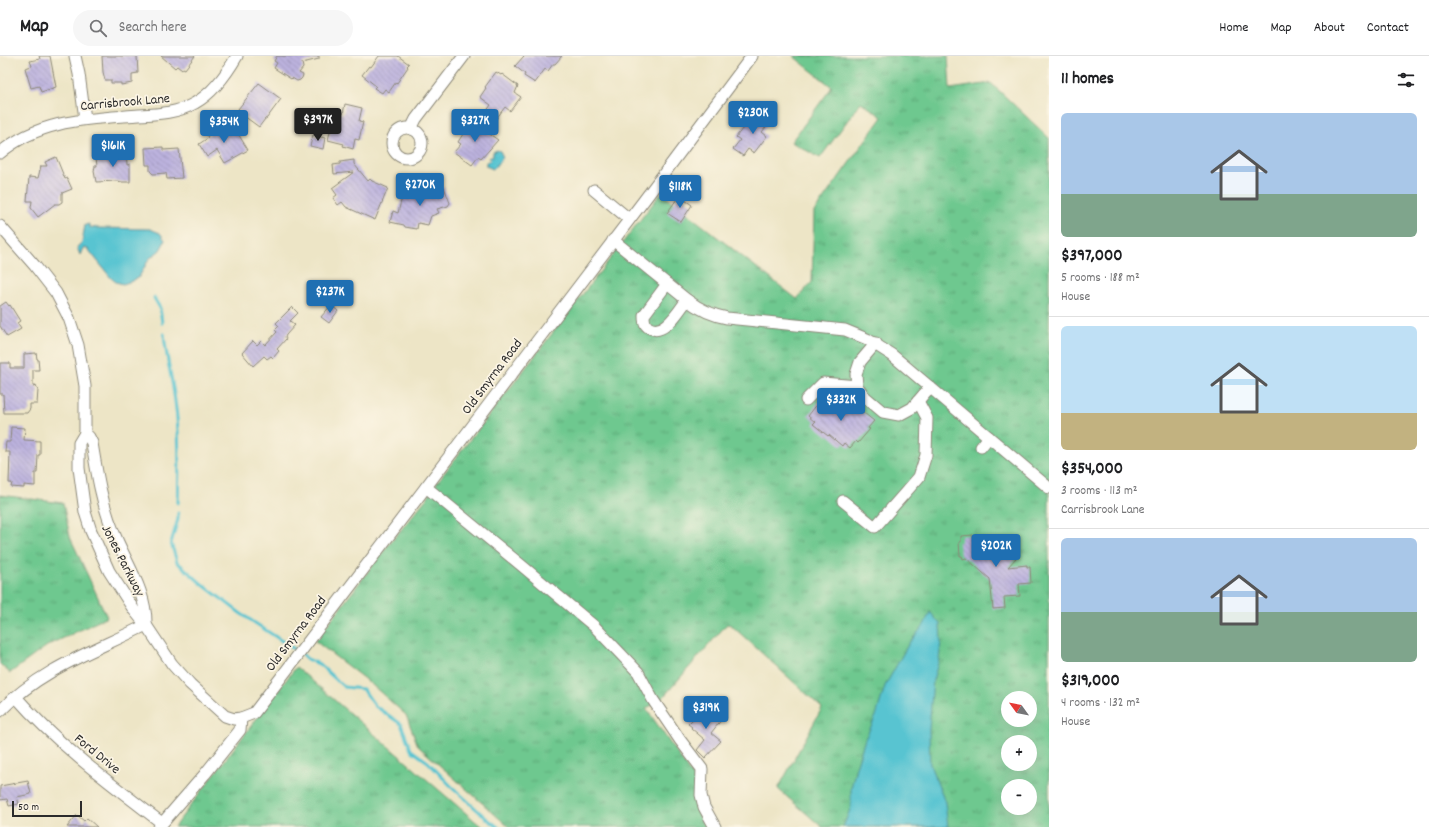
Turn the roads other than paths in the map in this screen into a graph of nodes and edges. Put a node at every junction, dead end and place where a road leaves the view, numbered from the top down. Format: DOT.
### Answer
graph roads {
  1 [pos="75,56"];
  2 [pos="237,56"];
  3 [pos="464,56"];
  4 [pos="752,56"];
  5 [pos="85,119"];
  6 [pos="411,128"];
  7 [pos="0,153"];
  8 [pos="594,190"];
  9 [pos="629,219"];
  10 [pos="0,226"];
  11 [pos="612,240"];
  12 [pos="667,284"];
  13 [pos="687,300"];
  14 [pos="876,343"];
  15 [pos="857,386"];
  16 [pos="930,388"];
  17 [pos="806,400"];
  18 [pos="918,401"];
  19 [pos="85,433"];
  20 [pos="989,438"];
  21 [pos="981,447"];
  22 [pos="426,487"];
  23 [pos="1049,488"];
  24 [pos="843,501"];
  25 [pos="146,625"];
  26 [pos="16,697"];
  27 [pos="0,711"];
  28 [pos="241,718"];
  29 [pos="161,825"];
  30 [pos="715,827"];
  1 -- 5 [label="street"];
  2 -- 5 [label="street, Carrisbrook Lane"];
  3 -- 6 [label="street"];
  4 -- 9 [label="street, Old Smyrna Road"];
  5 -- 7 [label="street, Carrisbrook Lane"];
  8 -- 9 [label="street"];
  9 -- 11 [label="street, Old Smyrna Road"];
  10 -- 19 [label="street, Jones Parkway"];
  11 -- 12 [label="street"];
  11 -- 22 [label="street, Old Smyrna Road"];
  12 -- 13 [label="street"];
  12 -- 13 [label="street"];
  13 -- 14 [label="street"];
  14 -- 15 [label="street"];
  14 -- 16 [label="street"];
  15 -- 17 [label="street"];
  15 -- 18 [label="street"];
  16 -- 18 [label="street"];
  16 -- 20 [label="street"];
  18 -- 24 [label="street"];
  19 -- 25 [label="street, Jones Parkway"];
  19 -- 25 [label="street, Jones Parkway"];
  20 -- 21 [label="street"];
  20 -- 23 [label="street"];
  22 -- 28 [label="street, Old Smyrna Road"];
  22 -- 30 [label="street"];
  25 -- 26 [label="street"];
  25 -- 28 [label="street, Jones Parkway"];
  26 -- 27 [label="street"];
  26 -- 29 [label="street, Ford Drive"];
  28 -- 29 [label="street"];
}
